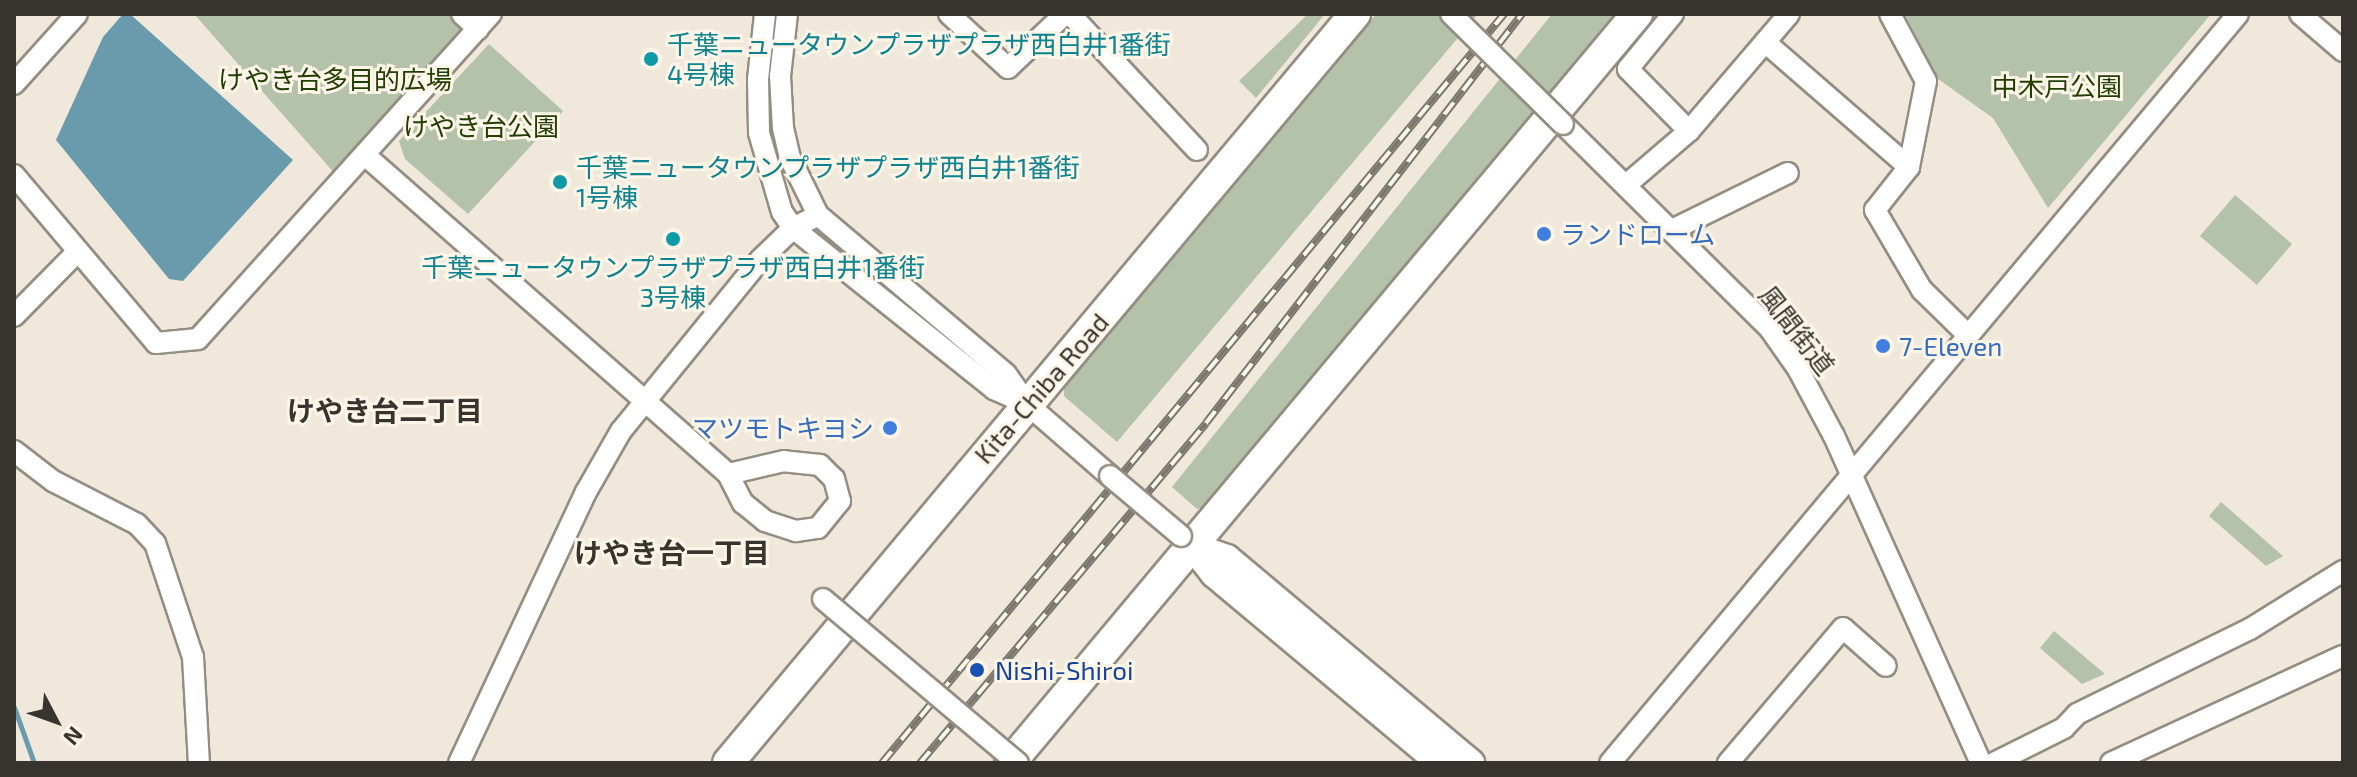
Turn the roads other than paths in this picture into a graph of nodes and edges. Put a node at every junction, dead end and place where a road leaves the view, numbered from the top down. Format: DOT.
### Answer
graph roads {
  1 [pos="77,14"];
  2 [pos="462,14"];
  3 [pos="765,14"];
  4 [pos="787,14"];
  5 [pos="949,14"];
  6 [pos="1068,14"];
  7 [pos="1355,14"];
  8 [pos="1451,14"];
  9 [pos="1637,14"];
  10 [pos="1673,14"];
  11 [pos="1789,14"];
  12 [pos="1890,14"];
  13 [pos="2238,14"];
  14 [pos="2300,14"];
  15 [pos="484,21"];
  16 [pos="1765,42"];
  17 [pos="2343,51"];
  18 [pos="14,84"];
  19 [pos="1689,131"];
  20 [pos="1197,150"];
  21 [pos="365,155"];
  22 [pos="1909,167"];
  23 [pos="1788,173"];
  24 [pos="14,175"];
  25 [pos="1626,185"];
  26 [pos="818,215"];
  27 [pos="793,228"];
  28 [pos="1672,230"];
  29 [pos="78,251"];
  30 [pos="14,316"];
  31 [pos="1968,335"];
  32 [pos="644,399"];
  33 [pos="1033,409"];
  34 [pos="14,451"];
  35 [pos="728,474"];
  36 [pos="1850,476"];
  37 [pos="1186,541"];
  38 [pos="2343,571"];
  39 [pos="823,599"];
  40 [pos="2343,656"];
  41 [pos="1886,666"];
  42 [pos="199,763"];
  43 [pos="459,763"];
  44 [pos="728,763"];
  45 [pos="1010,763"];
  46 [pos="1018,763"];
  47 [pos="1440,763"];
  48 [pos="1471,763"];
  49 [pos="1610,763"];
  50 [pos="1728,763"];
  51 [pos="1981,763"];
  52 [pos="1994,763"];
  53 [pos="2111,763"];
  1 -- 18 [label="street"];
  2 -- 15 [label="street"];
  3 -- 27 [label="street"];
  4 -- 26 [label="street"];
  5 -- 6 [label="street"];
  6 -- 20 [label="street"];
  7 -- 33 [label="highway, Kita-Chiba Road"];
  8 -- 25 [label="street, 風間街道, bridge"];
  9 -- 37 [label="highway"];
  10 -- 19 [label="street"];
  11 -- 16 [label="street"];
  12 -- 22 [label="street"];
  13 -- 31 [label="street"];
  14 -- 17 [label="street"];
  15 -- 21 [label="street"];
  16 -- 19 [label="street"];
  16 -- 22 [label="street"];
  19 -- 25 [label="street"];
  21 -- 29 [label="street"];
  21 -- 32 [label="street"];
  22 -- 31 [label="street"];
  23 -- 28 [label="street"];
  24 -- 29 [label="street"];
  25 -- 28 [label="street, 風間街道"];
  26 -- 27 [label="street"];
  26 -- 33 [label="street"];
  27 -- 32 [label="street"];
  27 -- 33 [label="street"];
  28 -- 36 [label="street, 風間街道"];
  29 -- 30 [label="street"];
  31 -- 36 [label="street"];
  32 -- 35 [label="street"];
  32 -- 43 [label="street"];
  33 -- 37 [label="street, bridge"];
  33 -- 44 [label="highway, Kita-Chiba Road"];
  34 -- 42 [label="street"];
  35 -- 35 [label="street"];
  36 -- 49 [label="street"];
  36 -- 51 [label="street, 風間街道"];
  37 -- 45 [label="highway"];
  37 -- 47 [label="main road"];
  37 -- 48 [label="main road"];
  38 -- 52 [label="street"];
  39 -- 46 [label="street, bridge"];
  40 -- 53 [label="street"];
  41 -- 50 [label="street"];
}
